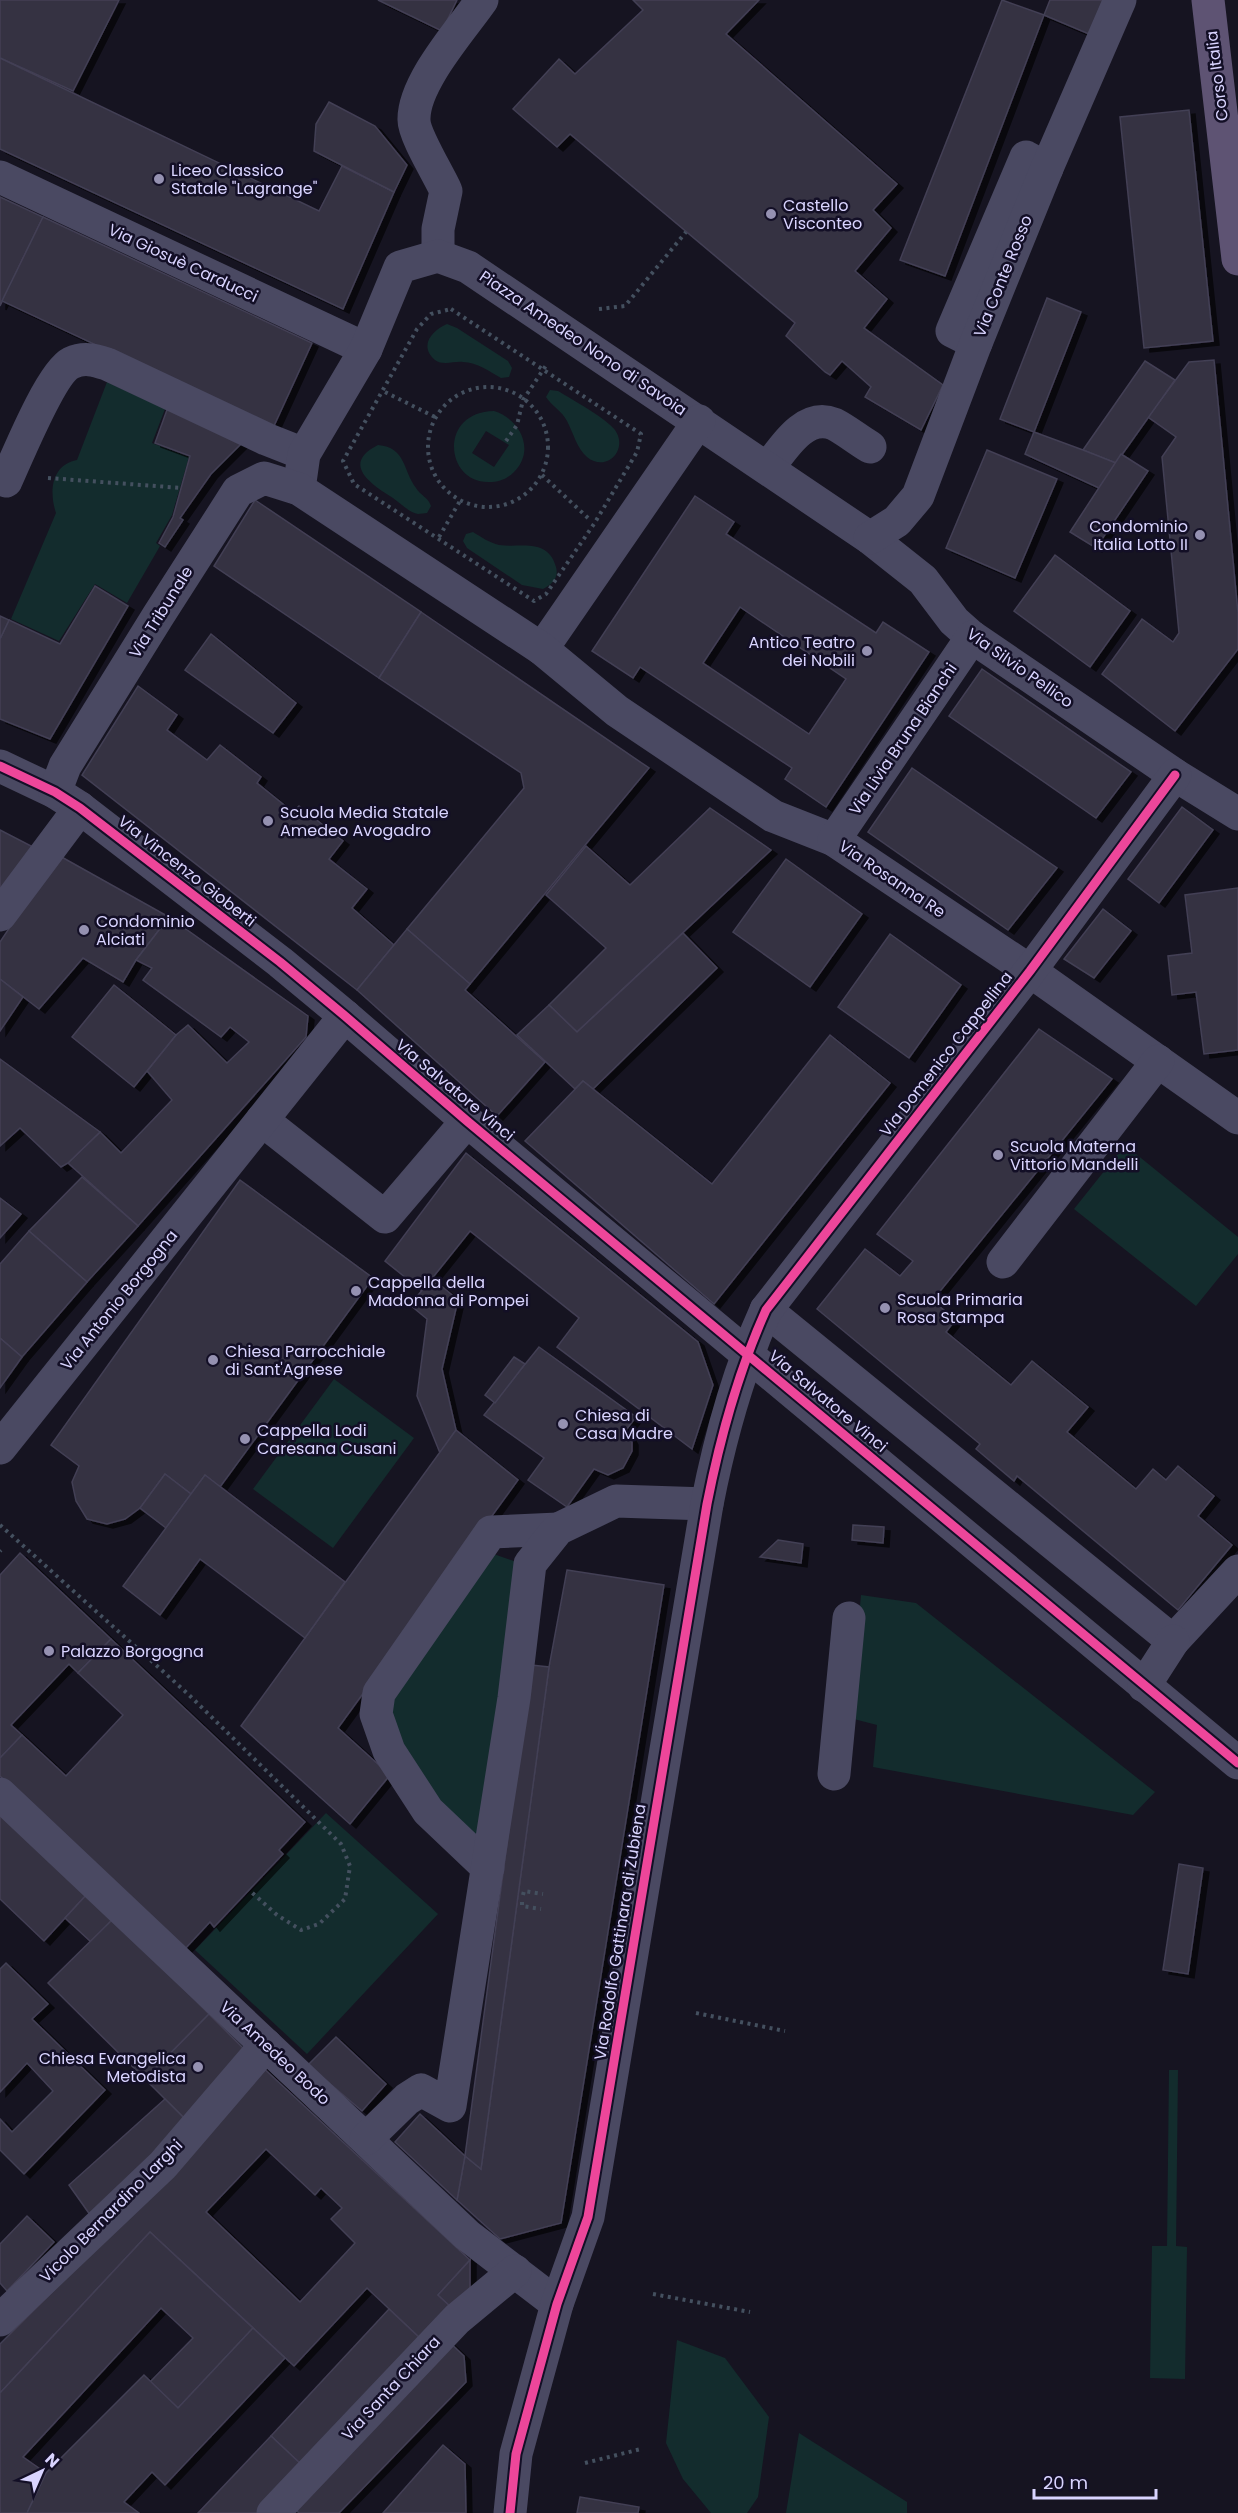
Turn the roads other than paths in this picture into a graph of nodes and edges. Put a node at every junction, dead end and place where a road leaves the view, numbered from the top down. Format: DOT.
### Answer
graph roads {
  1 [pos="482,0"];
  2 [pos="1120,0"];
  3 [pos="1208,0"];
  4 [pos="0,177"];
  5 [pos="438,256"];
  6 [pos="1238,259"];
  7 [pos="366,349"];
  8 [pos="699,421"];
  9 [pos="870,447"];
  10 [pos="304,454"];
  11 [pos="768,468"];
  12 [pos="7,470"];
  13 [pos="299,489"];
  14 [pos="870,538"];
  15 [pos="972,637"];
  16 [pos="542,649"];
  17 [pos="0,766"];
  18 [pos="1175,776"];
  19 [pos="67,800"];
  20 [pos="1238,814"];
  21 [pos="834,840"];
  22 [pos="0,915"];
  23 [pos="1030,971"];
  24 [pos="345,1016"];
  25 [pos="1158,1061"];
  26 [pos="1238,1118"];
  27 [pos="262,1120"];
  28 [pos="468,1121"];
  29 [pos="1003,1262"];
  30 [pos="766,1311"];
  31 [pos="747,1353"];
  32 [pos="0,1448"];
  33 [pos="707,1504"];
  34 [pos="558,1530"];
  35 [pos="1238,1571"];
  36 [pos="849,1618"];
  37 [pos="1173,1641"];
  38 [pos="1144,1686"];
  39 [pos="1238,1762"];
  40 [pos="834,1774"];
  41 [pos="0,1794"];
  42 [pos="488,1868"];
  43 [pos="266,2044"];
  44 [pos="366,2139"];
  45 [pos="515,2271"];
  46 [pos="556,2304"];
  47 [pos="0,2320"];
  48 [pos="273,2513"];
  49 [pos="510,2513"];
  1 -- 5 [label="street"];
  2 -- 14 [label="street, Via Conte Rosso"];
  3 -- 6 [label="main road, Corso Italia"];
  4 -- 7 [label="street, Via Giosuè Carducci"];
  5 -- 7 [label="street"];
  5 -- 8 [label="street, Piazza Amedeo Nono di Savoia"];
  7 -- 10 [label="street"];
  8 -- 11 [label="street, Via Silvio Pellico"];
  8 -- 16 [label="street, Piazza Amedeo Nono di Savoia"];
  9 -- 11 [label="street"];
  10 -- 12 [label="street"];
  10 -- 13 [label="street"];
  11 -- 14 [label="street, Via Silvio Pellico"];
  13 -- 16 [label="street"];
  13 -- 19 [label="street, Via Tribunale"];
  14 -- 15 [label="street, Via Silvio Pellico"];
  15 -- 18 [label="street, Via Silvio Pellico"];
  15 -- 21 [label="street, Via Livia Bruna Bianchi"];
  16 -- 21 [label="street, Via Rosanna Re"];
  17 -- 19 [label="street, Via Vincenzo Gioberti"];
  18 -- 20 [label="street, Via Silvio Pellico"];
  18 -- 23 [label="street, Via Domenico Cappellina"];
  19 -- 22 [label="street, Via Tribunale"];
  19 -- 24 [label="street, Via Vincenzo Gioberti"];
  21 -- 23 [label="street, Via Rosanna Re"];
  23 -- 25 [label="street, Via Rosanna Re"];
  23 -- 30 [label="street, Via Domenico Cappellina"];
  24 -- 27 [label="street, Via Antonio Borgogna"];
  24 -- 28 [label="street, Via Salvatore Vinci"];
  25 -- 26 [label="street, Via Rosanna Re"];
  25 -- 29 [label="street"];
  27 -- 28 [label="street"];
  27 -- 32 [label="street, Via Antonio Borgogna"];
  28 -- 31 [label="street, Via Salvatore Vinci"];
  30 -- 31 [label="street, Via Domenico Cappellina"];
  30 -- 37 [label="street"];
  31 -- 33 [label="street, Via Rodolfo Gattinara di Zubiena"];
  31 -- 38 [label="street, Via Salvatore Vinci"];
  33 -- 34 [label="street"];
  33 -- 46 [label="street, Via Rodolfo Gattinara di Zubiena"];
  34 -- 42 [label="street"];
  34 -- 42 [label="street"];
  35 -- 37 [label="street"];
  36 -- 40 [label="street"];
  37 -- 38 [label="street"];
  38 -- 39 [label="street, Via Salvatore Vinci"];
  41 -- 43 [label="street, Via Amedeo Bodo"];
  42 -- 44 [label="street"];
  43 -- 44 [label="street, Via Amedeo Bodo"];
  43 -- 47 [label="street, Vicolo Bernardino Larghi"];
  44 -- 45 [label="street, Via Amedeo Bodo"];
  45 -- 46 [label="street, Via Amedeo Bodo"];
  45 -- 48 [label="street, Via Santa Chiara"];
  46 -- 49 [label="street, Via Rodolfo Gattinara di Zubiena"];
}
